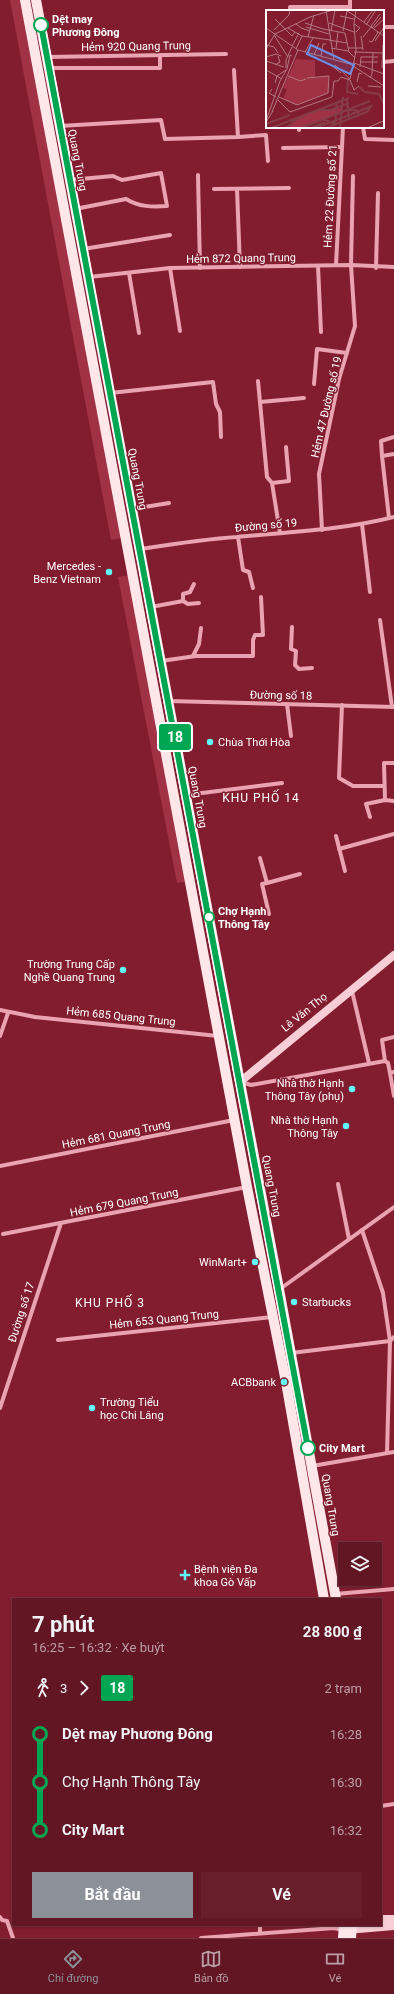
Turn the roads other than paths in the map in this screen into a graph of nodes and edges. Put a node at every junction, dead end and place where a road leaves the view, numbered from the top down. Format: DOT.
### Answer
graph roads {
  1 [pos="25,0"];
  2 [pos="36,0"];
  3 [pos="350,0"];
  4 [pos="350,9"];
  5 [pos="290,10"];
  6 [pos="226,54"];
  7 [pos="160,55"];
  8 [pos="46,57"];
  9 [pos="394,61"];
  10 [pos="384,62"];
  11 [pos="49,68"];
  12 [pos="234,70"];
  13 [pos="60,126"];
  14 [pos="343,128"];
  15 [pos="363,128"];
  16 [pos="238,137"];
  17 [pos="394,140"];
  18 [pos="341,147"];
  19 [pos="283,148"];
  20 [pos="268,161"];
  21 [pos="198,175"];
  22 [pos="353,176"];
  23 [pos="70,180"];
  24 [pos="289,188"];
  25 [pos="214,189"];
  26 [pos="238,189"];
  27 [pos="378,193"];
  28 [pos="75,209"];
  29 [pos="170,235"];
  30 [pos="83,249"];
  31 [pos="351,265"];
  32 [pos="318,266"];
  33 [pos="336,266"];
  34 [pos="240,267"];
  35 [pos="394,267"];
  36 [pos="170,268"];
  37 [pos="200,268"];
  38 [pos="376,268"];
  39 [pos="129,273"];
  40 [pos="88,278"];
  41 [pos="180,331"];
  42 [pos="321,332"];
  43 [pos="139,333"];
  44 [pos="347,353"];
  45 [pos="258,381"];
  46 [pos="314,384"];
  47 [pos="110,393"];
  48 [pos="304,398"];
  49 [pos="260,402"];
  50 [pos="221,437"];
  51 [pos="394,438"];
  52 [pos="286,447"];
  53 [pos="394,454"];
  54 [pos="382,456"];
  55 [pos="272,483"];
  56 [pos="169,503"];
  57 [pos="132,509"];
  58 [pos="394,516"];
  59 [pos="389,518"];
  60 [pos="362,524"];
  61 [pos="322,530"];
  62 [pos="280,533"];
  63 [pos="238,536"];
  64 [pos="139,549"];
  65 [pos="129,550"];
  66 [pos="194,584"];
  67 [pos="253,588"];
  68 [pos="370,592"];
  69 [pos="260,597"];
  70 [pos="183,601"];
  71 [pos="199,603"];
  72 [pos="150,607"];
  73 [pos="380,620"];
  74 [pos="292,627"];
  75 [pos="200,628"];
  76 [pos="193,656"];
  77 [pos="160,661"];
  78 [pos="312,668"];
  79 [pos="157,701"];
  80 [pos="168,701"];
  81 [pos="287,704"];
  82 [pos="342,705"];
  83 [pos="393,707"];
  84 [pos="291,736"];
  85 [pos="394,763"];
  86 [pos="282,783"];
  87 [pos="384,786"];
  88 [pos="186,795"];
  89 [pos="385,800"];
  90 [pos="394,801"];
  91 [pos="370,817"];
  92 [pos="394,834"];
  93 [pos="336,836"];
  94 [pos="339,850"];
  95 [pos="260,858"];
  96 [pos="345,871"];
  97 [pos="300,874"];
  98 [pos="267,883"];
  99 [pos="204,889"];
  100 [pos="193,892"];
  101 [pos="269,914"];
  102 [pos="394,955"];
  103 [pos="352,991"];
  104 [pos="0,1010"];
  105 [pos="8,1013"];
  106 [pos="0,1036"];
  107 [pos="220,1036"];
  108 [pos="394,1037"];
  109 [pos="385,1061"];
  110 [pos="368,1063"];
  111 [pos="392,1072"];
  112 [pos="240,1082"];
  113 [pos="230,1089"];
  114 [pos="394,1096"];
  115 [pos="236,1120"];
  116 [pos="0,1166"];
  117 [pos="338,1184"];
  118 [pos="248,1187"];
  119 [pos="394,1207"];
  120 [pos="61,1223"];
  121 [pos="362,1230"];
  122 [pos="3,1234"];
  123 [pos="349,1239"];
  124 [pos="279,1289"];
  125 [pos="273,1317"];
  126 [pos="394,1337"];
  127 [pos="58,1340"];
  128 [pos="390,1341"];
  129 [pos="291,1353"];
  130 [pos="291,1381"];
  131 [pos="394,1403"];
  132 [pos="389,1404"];
  133 [pos="0,1408"];
  134 [pos="394,1420"];
  135 [pos="389,1421"];
  136 [pos="394,1452"];
  137 [pos="388,1453"];
  138 [pos="311,1466"];
  139 [pos="394,1589"];
  140 [pos="335,1597"];
  141 [pos="324,1598"];
  142 [pos="394,1804"];
  143 [pos="382,1806"];
  144 [pos="0,1917"];
  145 [pos="394,1919"];
  146 [pos="382,1920"];
  147 [pos="260,1926"];
  148 [pos="394,1926"];
  149 [pos="345,1930"];
  150 [pos="260,1932"];
  151 [pos="13,1938"];
  152 [pos="201,1938"];
  1 -- 65 [label="main road, Quang Trung"];
  2 -- 8 [label="main road, Quang Trung"];
  3 -- 4 [label="street"];
  4 -- 5 [label="street"];
  6 -- 7 [label="street, Hẻm 920 Quang Trung"];
  7 -- 8 [label="street, Hẻm 920 Quang Trung"];
  7 -- 11 [label="street"];
  8 -- 11 [label="main road, Quang Trung"];
  9 -- 10 [label="street"];
  11 -- 13 [label="main road, Quang Trung"];
  12 -- 16 [label="street"];
  13 -- 16 [label="street"];
  13 -- 23 [label="main road, Quang Trung"];
  14 -- 18 [label="street, Hẻm 22 Đường số 21"];
  15 -- 17 [label="street"];
  16 -- 20 [label="street"];
  18 -- 19 [label="street"];
  18 -- 33 [label="street, Hẻm 22 Đường số 21"];
  21 -- 37 [label="street"];
  22 -- 31 [label="street, Hẻm 47 Đường số 19"];
  23 -- 28 [label="main road, Quang Trung"];
  23 -- 28 [label="street"];
  24 -- 26 [label="street"];
  25 -- 26 [label="street"];
  26 -- 34 [label="street"];
  27 -- 38 [label="street"];
  28 -- 30 [label="main road, Quang Trung"];
  29 -- 30 [label="street"];
  30 -- 40 [label="main road, Quang Trung"];
  31 -- 33 [label="street, Hẻm 872 Quang Trung"];
  31 -- 38 [label="street, Hẻm 872 Quang Trung"];
  31 -- 44 [label="street, Hẻm 47 Đường số 19"];
  32 -- 33 [label="street, Hẻm 872 Quang Trung"];
  32 -- 34 [label="street, Hẻm 872 Quang Trung"];
  32 -- 42 [label="street"];
  34 -- 37 [label="street, Hẻm 872 Quang Trung"];
  35 -- 38 [label="street, Hẻm 872 Quang Trung"];
  36 -- 37 [label="street, Hẻm 872 Quang Trung"];
  36 -- 39 [label="street, Hẻm 872 Quang Trung"];
  36 -- 41 [label="street"];
  39 -- 40 [label="street, Hẻm 872 Quang Trung"];
  39 -- 43 [label="street"];
  40 -- 47 [label="main road, Quang Trung"];
  44 -- 46 [label="street"];
  44 -- 61 [label="street, Hẻm 47 Đường số 19"];
  45 -- 49 [label="street"];
  47 -- 50 [label="street"];
  47 -- 57 [label="main road, Quang Trung"];
  48 -- 49 [label="street"];
  49 -- 55 [label="street"];
  51 -- 54 [label="street"];
  52 -- 55 [label="street"];
  53 -- 54 [label="street"];
  54 -- 59 [label="street"];
  55 -- 62 [label="street"];
  56 -- 57 [label="street"];
  57 -- 64 [label="main road, Quang Trung"];
  58 -- 59 [label="street, Đường số 19"];
  59 -- 60 [label="street, Đường số 19"];
  60 -- 61 [label="street, Đường số 19"];
  60 -- 68 [label="street"];
  61 -- 62 [label="street, Đường số 19"];
  62 -- 63 [label="street, Đường số 19"];
  63 -- 64 [label="street, Đường số 19"];
  63 -- 67 [label="street"];
  64 -- 65 [label="main road"];
  64 -- 72 [label="main road, Quang Trung"];
  65 -- 79 [label="main road, Quang Trung"];
  66 -- 70 [label="street"];
  69 -- 76 [label="street"];
  70 -- 71 [label="street"];
  70 -- 72 [label="street"];
  72 -- 77 [label="main road, Quang Trung"];
  73 -- 83 [label="street"];
  74 -- 78 [label="street"];
  75 -- 76 [label="street"];
  76 -- 77 [label="street"];
  77 -- 80 [label="main road, Quang Trung"];
  79 -- 80 [label="main road"];
  79 -- 100 [label="main road, Quang Trung"];
  80 -- 81 [label="street, Đường số 18"];
  80 -- 88 [label="main road, Quang Trung"];
  81 -- 82 [label="street, Đường số 18"];
  81 -- 84 [label="street"];
  82 -- 83 [label="street, Đường số 18"];
  82 -- 87 [label="street"];
  85 -- 87 [label="street"];
  86 -- 88 [label="street"];
  87 -- 89 [label="street"];
  88 -- 99 [label="main road, Quang Trung"];
  89 -- 90 [label="street"];
  89 -- 91 [label="street"];
  92 -- 94 [label="street"];
  93 -- 94 [label="street"];
  94 -- 96 [label="street"];
  95 -- 98 [label="street"];
  97 -- 98 [label="street"];
  98 -- 101 [label="street"];
  99 -- 100 [label="main road"];
  99 -- 112 [label="main road, Quang Trung"];
  100 -- 107 [label="main road, Quang Trung"];
  102 -- 103 [label="main road, Lê Văn Thọ"];
  103 -- 110 [label="street"];
  103 -- 112 [label="main road, Lê Văn Thọ"];
  104 -- 105 [label="street, Hẻm 685 Quang Trung"];
  105 -- 106 [label="street"];
  105 -- 107 [label="street, Hẻm 685 Quang Trung"];
  107 -- 113 [label="main road, Quang Trung"];
  108 -- 109 [label="street"];
  109 -- 110 [label="street"];
  109 -- 111 [label="street"];
  110 -- 112 [label="street"];
  111 -- 114 [label="street"];
  112 -- 113 [label="main road, Lê Văn Thọ"];
  112 -- 124 [label="main road, Quang Trung"];
  113 -- 115 [label="main road, Quang Trung"];
  115 -- 116 [label="street, Hẻm 681 Quang Trung"];
  115 -- 118 [label="main road, Quang Trung"];
  117 -- 123 [label="street"];
  118 -- 120 [label="street, Hẻm 679 Quang Trung"];
  118 -- 125 [label="main road, Quang Trung"];
  119 -- 121 [label="street"];
  120 -- 122 [label="street, Hẻm 679 Quang Trung"];
  120 -- 133 [label="street, Đường số 17"];
  121 -- 123 [label="street"];
  121 -- 128 [label="street"];
  123 -- 124 [label="street"];
  124 -- 129 [label="main road, Quang Trung"];
  125 -- 127 [label="street, Hẻm 653 Quang Trung"];
  125 -- 130 [label="main road, Quang Trung"];
  126 -- 128 [label="street"];
  128 -- 129 [label="street"];
  128 -- 132 [label="street"];
  129 -- 130 [label="main road, Quang Trung"];
  130 -- 138 [label="main road, Quang Trung"];
  130 -- 141 [label="main road, Quang Trung"];
  131 -- 132 [label="street"];
  132 -- 135 [label="street"];
  134 -- 135 [label="street"];
  135 -- 137 [label="street"];
  136 -- 137 [label="street"];
  137 -- 138 [label="street"];
  138 -- 140 [label="main road, Quang Trung"];
  139 -- 140 [label="street"];
  140 -- 141 [label="main road"];
  142 -- 143 [label="street"];
  144 -- 151 [label="street"];
  145 -- 146 [label="main road"];
  147 -- 150 [label="street"];
  148 -- 149 [label="main road"];
  149 -- 150 [label="street"];
  150 -- 152 [label="street"];
}
